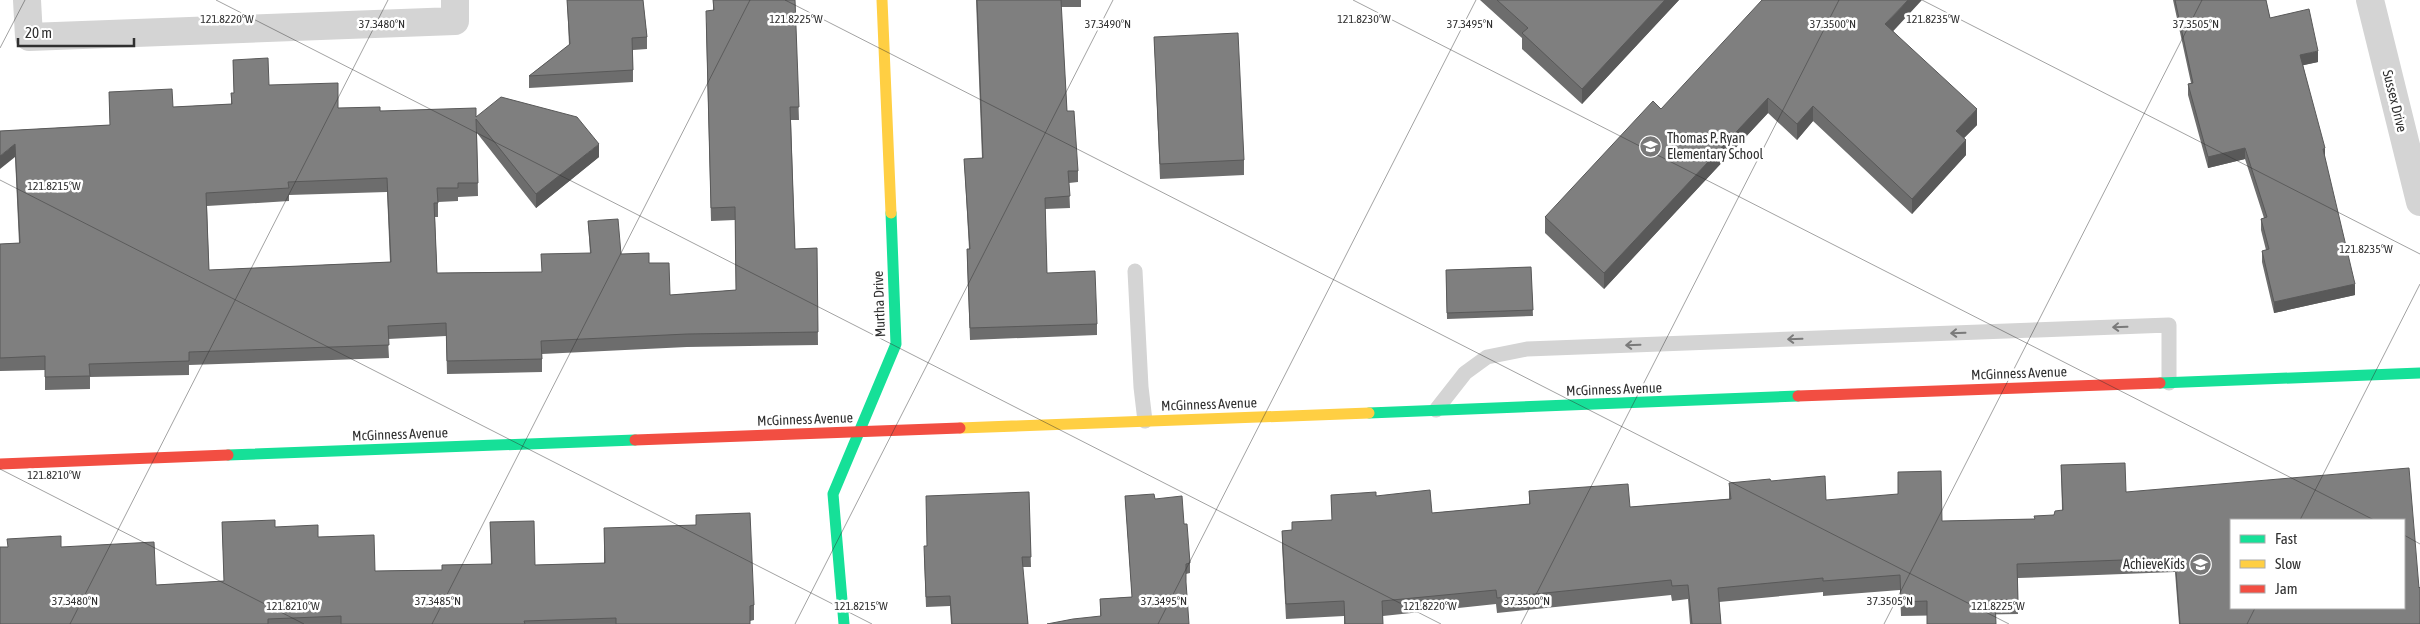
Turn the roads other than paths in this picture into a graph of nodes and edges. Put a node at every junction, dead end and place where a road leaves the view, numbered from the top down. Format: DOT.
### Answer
graph roads {
  1 [pos="27,0"];
  2 [pos="882,0"];
  3 [pos="2370,0"];
  4 [pos="455,10"];
  5 [pos="2420,202"];
  6 [pos="1135,271"];
  7 [pos="2420,373"];
  8 [pos="2169,383"];
  9 [pos="1436,410"];
  10 [pos="1145,421"];
  11 [pos="859,432"];
  12 [pos="0,464"];
  13 [pos="844,624"];
  1 -- 4 [label="street"];
  2 -- 11 [label="street, Murtha Drive"];
  3 -- 5 [label="street, Sussex Drive"];
  6 -- 10 [label="lane"];
  7 -- 8 [label="street, McGinness Avenue"];
  8 -- 9 [label="street, McGinness Avenue"];
  8 -- 9 [label="lane, one-way"];
  9 -- 10 [label="street, McGinness Avenue"];
  10 -- 11 [label="street, McGinness Avenue"];
  11 -- 12 [label="street, McGinness Avenue"];
  11 -- 13 [label="street, Murtha Drive"];
}
